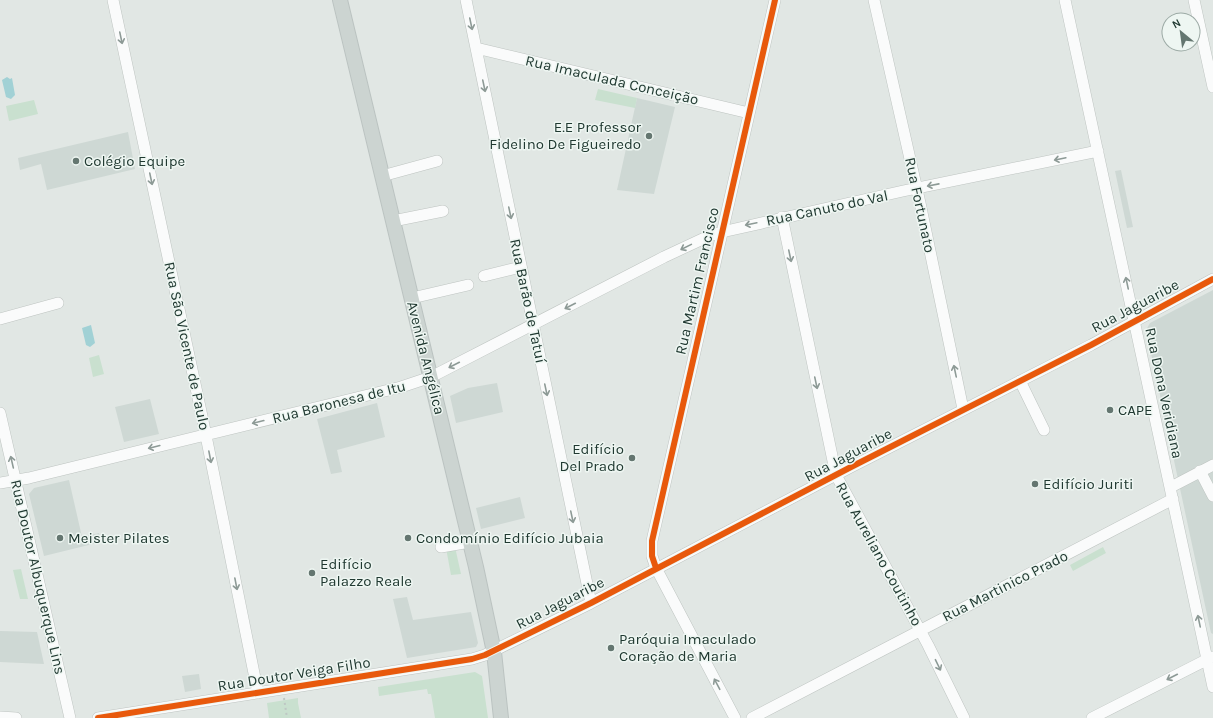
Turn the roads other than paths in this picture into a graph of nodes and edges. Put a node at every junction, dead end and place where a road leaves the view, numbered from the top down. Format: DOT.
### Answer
graph roads {
  1 [pos="113,0"];
  2 [pos="340,0"];
  3 [pos="466,0"];
  4 [pos="775,0"];
  5 [pos="874,0"];
  6 [pos="1066,0"];
  7 [pos="1194,0"];
  8 [pos="476,48"];
  9 [pos="1213,87"];
  10 [pos="749,113"];
  11 [pos="1098,151"];
  12 [pos="437,161"];
  13 [pos="382,176"];
  14 [pos="916,189"];
  15 [pos="443,211"];
  16 [pos="782,218"];
  17 [pos="393,221"];
  18 [pos="722,232"];
  19 [pos="521,267"];
  20 [pos="484,276"];
  21 [pos="1213,279"];
  22 [pos="468,285"];
  23 [pos="412,298"];
  24 [pos="58,303"];
  25 [pos="0,319"];
  26 [pos="1135,322"];
  27 [pos="533,324"];
  28 [pos="431,377"];
  29 [pos="1020,381"];
  30 [pos="963,409"];
  31 [pos="0,413"];
  32 [pos="1044,430"];
  33 [pos="206,435"];
  34 [pos="1213,464"];
  35 [pos="1200,472"];
  36 [pos="836,475"];
  37 [pos="16,480"];
  38 [pos="0,483"];
  39 [pos="1171,487"];
  40 [pos="1213,496"];
  41 [pos="1173,499"];
  42 [pos="470,542"];
  43 [pos="441,547"];
  44 [pos="656,568"];
  45 [pos="591,602"];
  46 [pos="920,631"];
  47 [pos="494,652"];
  48 [pos="1210,658"];
  49 [pos="1213,687"];
  50 [pos="258,693"];
  51 [pos="0,717"];
  52 [pos="16,718"];
  53 [pos="70,718"];
  54 [pos="98,718"];
  55 [pos="501,718"];
  56 [pos="735,718"];
  57 [pos="752,718"];
  58 [pos="964,718"];
  59 [pos="1092,718"];
  1 -- 33 [label="street, Rua São Vicente de Paulo, one-way"];
  2 -- 13 [label="main road, Avenida Angélica"];
  3 -- 8 [label="street, Rua Barão de Tatuí, one-way"];
  4 -- 10 [label="street, Rua Martim Francisco"];
  5 -- 14 [label="street, Rua Fortunato"];
  6 -- 11 [label="street, Rua Dona Veridiana"];
  7 -- 9 [label="street"];
  8 -- 10 [label="street, Rua Imaculada Conceição"];
  8 -- 19 [label="street, Rua Barão de Tatuí, one-way"];
  10 -- 18 [label="street, Rua Martim Francisco"];
  11 -- 14 [label="street, Rua Canuto do Val, one-way"];
  26 -- 11 [label="street, Rua Dona Veridiana, one-way"];
  12 -- 13 [label="street"];
  13 -- 17 [label="main road, Avenida Angélica"];
  14 -- 16 [label="street, Rua Canuto do Val"];
  30 -- 14 [label="street, Rua Fortunato, one-way"];
  15 -- 17 [label="street"];
  16 -- 18 [label="street, Rua Canuto do Val, one-way"];
  16 -- 36 [label="street, Rua Aureliano Coutinho, one-way"];
  17 -- 23 [label="main road, Avenida Angélica"];
  18 -- 27 [label="street, Rua Baronesa de Itu, one-way"];
  18 -- 44 [label="street, Rua Martim Francisco"];
  19 -- 20 [label="street"];
  19 -- 27 [label="street, Rua Barão de Tatuí"];
  21 -- 26 [label="street, Rua Jaguaribe"];
  22 -- 23 [label="street"];
  23 -- 28 [label="main road, Avenida Angélica"];
  24 -- 25 [label="street"];
  26 -- 29 [label="street, Rua Jaguaribe"];
  26 -- 39 [label="street, Rua Dona Veridiana"];
  27 -- 28 [label="street, Rua Baronesa de Itu, one-way"];
  27 -- 45 [label="street, Rua Barão de Tatuí, one-way"];
  28 -- 33 [label="street, Rua Baronesa de Itu, one-way"];
  28 -- 42 [label="main road, Avenida Angélica"];
  29 -- 30 [label="street, Rua Jaguaribe"];
  29 -- 32 [label="street"];
  30 -- 36 [label="street, Rua Jaguaribe"];
  37 -- 31 [label="street, Rua Doutor Albuquerque Lins, one-way"];
  33 -- 37 [label="street, Rua Baronesa de Itu, one-way"];
  33 -- 50 [label="street, Rua São Vicente de Paulo, one-way"];
  34 -- 35 [label="street"];
  35 -- 39 [label="street"];
  35 -- 40 [label="street"];
  36 -- 44 [label="street, Rua Jaguaribe"];
  36 -- 46 [label="street, Rua Aureliano Coutinho"];
  37 -- 38 [label="street, Rua Baronesa de Itu"];
  37 -- 53 [label="street, Rua Doutor Albuquerque Lins"];
  39 -- 41 [label="street, Rua Dona Veridiana"];
  41 -- 46 [label="street, Rua Martinico Prado"];
  48 -- 41 [label="street, Rua Dona Veridiana, one-way"];
  42 -- 43 [label="street"];
  42 -- 47 [label="main road, Avenida Angélica"];
  44 -- 45 [label="street, Rua Jaguaribe"];
  56 -- 44 [label="street, Rua Martim Francisco, one-way"];
  45 -- 47 [label="street, Rua Jaguaribe"];
  46 -- 57 [label="street, Rua Martinico Prado"];
  46 -- 58 [label="street, Rua Aureliano Coutinho, one-way"];
  47 -- 50 [label="street, Rua Doutor Veiga Filho"];
  47 -- 55 [label="main road, Avenida Angélica"];
  48 -- 49 [label="street, Rua Dona Veridiana"];
  48 -- 59 [label="street, one-way"];
  50 -- 54 [label="street, Rua Doutor Veiga Filho"];
  51 -- 52 [label="street"];
}
